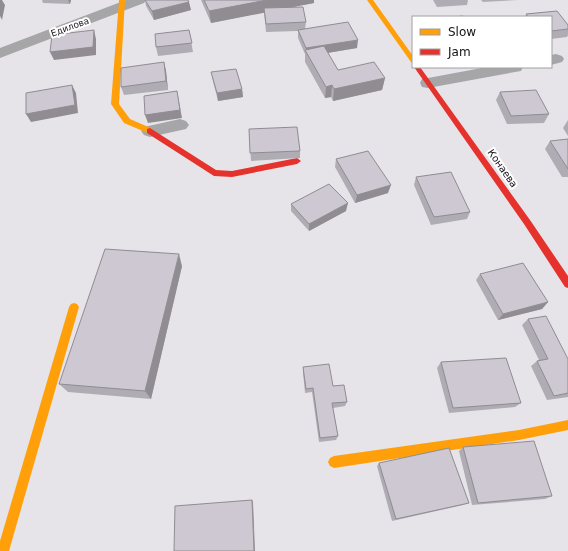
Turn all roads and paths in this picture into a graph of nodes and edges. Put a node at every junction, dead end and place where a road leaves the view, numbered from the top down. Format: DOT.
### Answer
graph roads {
  1 [pos="139,0"];
  2 [pos="370,0"];
  3 [pos="121,4"];
  4 [pos="0,53"];
  5 [pos="412,60"];
  6 [pos="418,68"];
  7 [pos="510,68"];
  8 [pos="428,83"];
  9 [pos="180,125"];
  10 [pos="150,131"];
  11 [pos="297,160"];
  12 [pos="568,284"];
  13 [pos="74,307"];
  14 [pos="568,424"];
  15 [pos="334,462"];
  16 [pos="3,551"];
  1 -- 3 [label="street, Едилова"];
  2 -- 5 [label="street"];
  3 -- 4 [label="street, Едилова"];
  3 -- 10 [label="street"];
  6 -- 8 [label="street, Конаева"];
  7 -- 8 [label="street"];
  8 -- 12 [label="street, Конаева"];
  9 -- 10 [label="street"];
  10 -- 11 [label="street"];
  13 -- 16 [label="street"];
  14 -- 15 [label="street"];
}
